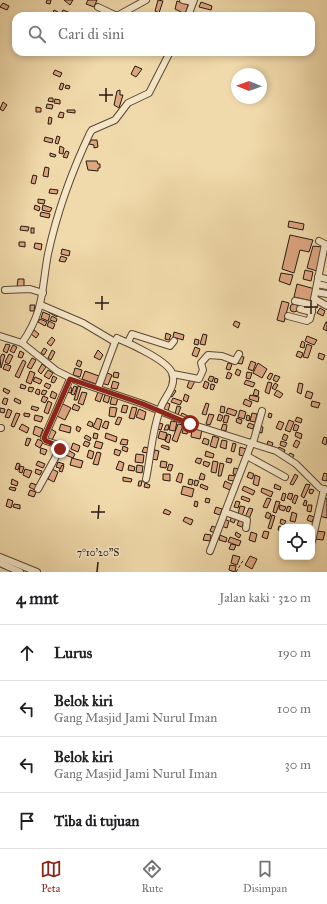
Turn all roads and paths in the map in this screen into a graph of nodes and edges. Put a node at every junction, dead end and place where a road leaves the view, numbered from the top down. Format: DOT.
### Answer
graph roads {
  1 [pos="146,0"];
  2 [pos="183,0"];
  3 [pos="194,1"];
  4 [pos="98,7"];
  5 [pos="109,12"];
  6 [pos="124,12"];
  7 [pos="190,12"];
  8 [pos="168,56"];
  9 [pos="319,241"];
  10 [pos="318,277"];
  11 [pos="327,279"];
  12 [pos="317,284"];
  13 [pos="327,286"];
  14 [pos="5,290"];
  15 [pos="43,294"];
  16 [pos="327,294"];
  17 [pos="316,295"];
  18 [pos="295,301"];
  19 [pos="41,305"];
  20 [pos="327,306"];
  21 [pos="300,309"];
  22 [pos="313,309"];
  23 [pos="288,316"];
  24 [pos="0,336"];
  25 [pos="174,341"];
  26 [pos="114,342"];
  27 [pos="128,342"];
  28 [pos="22,343"];
  29 [pos="239,354"];
  30 [pos="172,374"];
  31 [pos="70,379"];
  32 [pos="98,388"];
  33 [pos="160,411"];
  34 [pos="262,411"];
  35 [pos="253,443"];
  36 [pos="247,456"];
  37 [pos="285,477"];
  38 [pos="146,479"];
  39 [pos="38,489"];
  40 [pos="326,490"];
  41 [pos="225,512"];
  42 [pos="246,528"];
  43 [pos="315,530"];
  44 [pos="210,551"];
  45 [pos="0,557"];
  46 [pos="244,559"];
  47 [pos="0,563"];
  48 [pos="20,572"];
  49 [pos="37,572"];
  50 [pos="236,572"];
  1 -- 6 [label="street"];
  2 -- 3 [label="street"];
  3 -- 7 [label="street"];
  4 -- 5 [label="street"];
  8 -- 15 [label="street"];
  9 -- 10 [label="street"];
  10 -- 11 [label="street"];
  10 -- 12 [label="street"];
  12 -- 13 [label="street"];
  12 -- 17 [label="street"];
  14 -- 15 [label="street"];
  15 -- 19 [label="street"];
  16 -- 17 [label="street"];
  17 -- 20 [label="street"];
  17 -- 22 [label="street"];
  18 -- 22 [label="street"];
  19 -- 26 [label="street"];
  19 -- 28 [label="street"];
  21 -- 22 [label="street"];
  22 -- 23 [label="street"];
  24 -- 28 [label="street"];
  25 -- 27 [label="street"];
  26 -- 27 [label="street"];
  26 -- 32 [label="street"];
  27 -- 30 [label="street"];
  28 -- 31 [label="street"];
  29 -- 30 [label="street"];
  30 -- 33 [label="street"];
  31 -- 32 [label="street"];
  31 -- 39 [label="street"];
  32 -- 33 [label="street"];
  33 -- 35 [label="street"];
  33 -- 38 [label="street"];
  34 -- 35 [label="street"];
  35 -- 36 [label="street"];
  35 -- 40 [label="street"];
  36 -- 37 [label="street"];
  36 -- 41 [label="street"];
  40 -- 43 [label="street"];
  41 -- 42 [label="street"];
  41 -- 44 [label="street"];
  45 -- 49 [label="street"];
  46 -- 50 [label="path"];
  47 -- 48 [label="street"];
}
